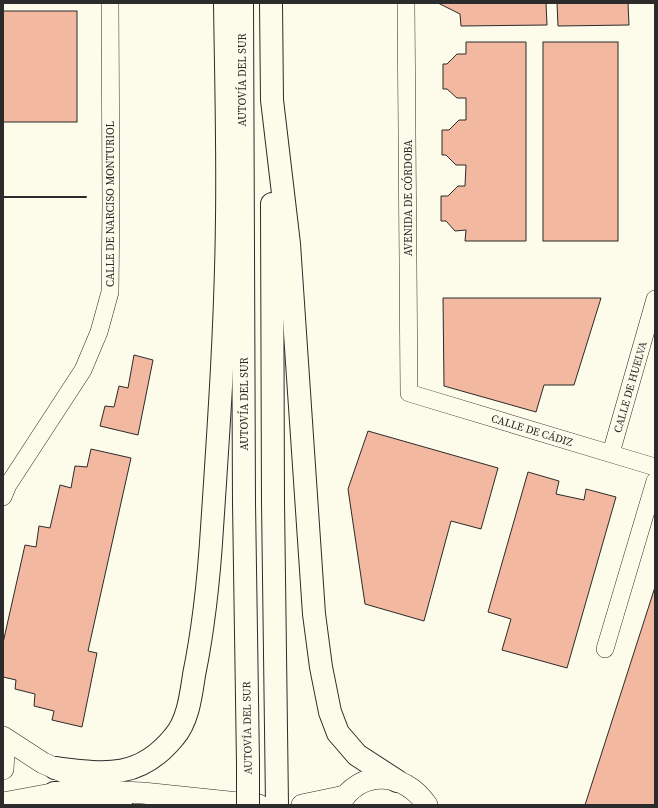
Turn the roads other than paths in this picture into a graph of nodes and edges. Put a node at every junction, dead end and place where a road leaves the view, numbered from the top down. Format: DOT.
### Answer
graph roads {
  1 [pos="110,3"];
  2 [pos="225,3"];
  3 [pos="242,3"];
  4 [pos="271,3"];
  5 [pos="406,3"];
  6 [pos="272,100"];
  7 [pos="655,299"];
  8 [pos="409,393"];
  9 [pos="611,453"];
  10 [pos="655,467"];
  11 [pos="655,481"];
  12 [pos="3,497"];
  13 [pos="604,649"];
  14 [pos="3,737"];
  15 [pos="3,748"];
  16 [pos="55,768"];
  17 [pos="3,769"];
  18 [pos="397,781"];
  19 [pos="54,792"];
  20 [pos="143,793"];
  21 [pos="342,800"];
  22 [pos="3,803"];
  23 [pos="121,805"];
  24 [pos="248,805"];
  25 [pos="259,805"];
  26 [pos="277,805"];
  27 [pos="302,805"];
  28 [pos="427,805"];
  1 -- 12 [label="street, CALLE DE NARCISO MONTURIOL"];
  2 -- 16 [label="highway"];
  3 -- 24 [label="highway, AUTOVÍA DEL SUR, bridge"];
  4 -- 6 [label="highway"];
  5 -- 8 [label="street, AVENIDA DE CÓRDOBA"];
  6 -- 18 [label="highway"];
  6 -- 26 [label="highway"];
  7 -- 9 [label="street, CALLE DE HUELVA"];
  8 -- 9 [label="street, CALLE DE CÁDIZ"];
  9 -- 10 [label="street, CALLE DE CÁDIZ"];
  11 -- 13 [label="street"];
  14 -- 16 [label="main road"];
  15 -- 17 [label="main road"];
  16 -- 20 [label="main road"];
  18 -- 21 [label="main road"];
  18 -- 28 [label="main road"];
  19 -- 20 [label="main road"];
  19 -- 22 [label="main road"];
  19 -- 23 [label="highway"];
  20 -- 25 [label="main road"];
  21 -- 27 [label="main road"];
}
